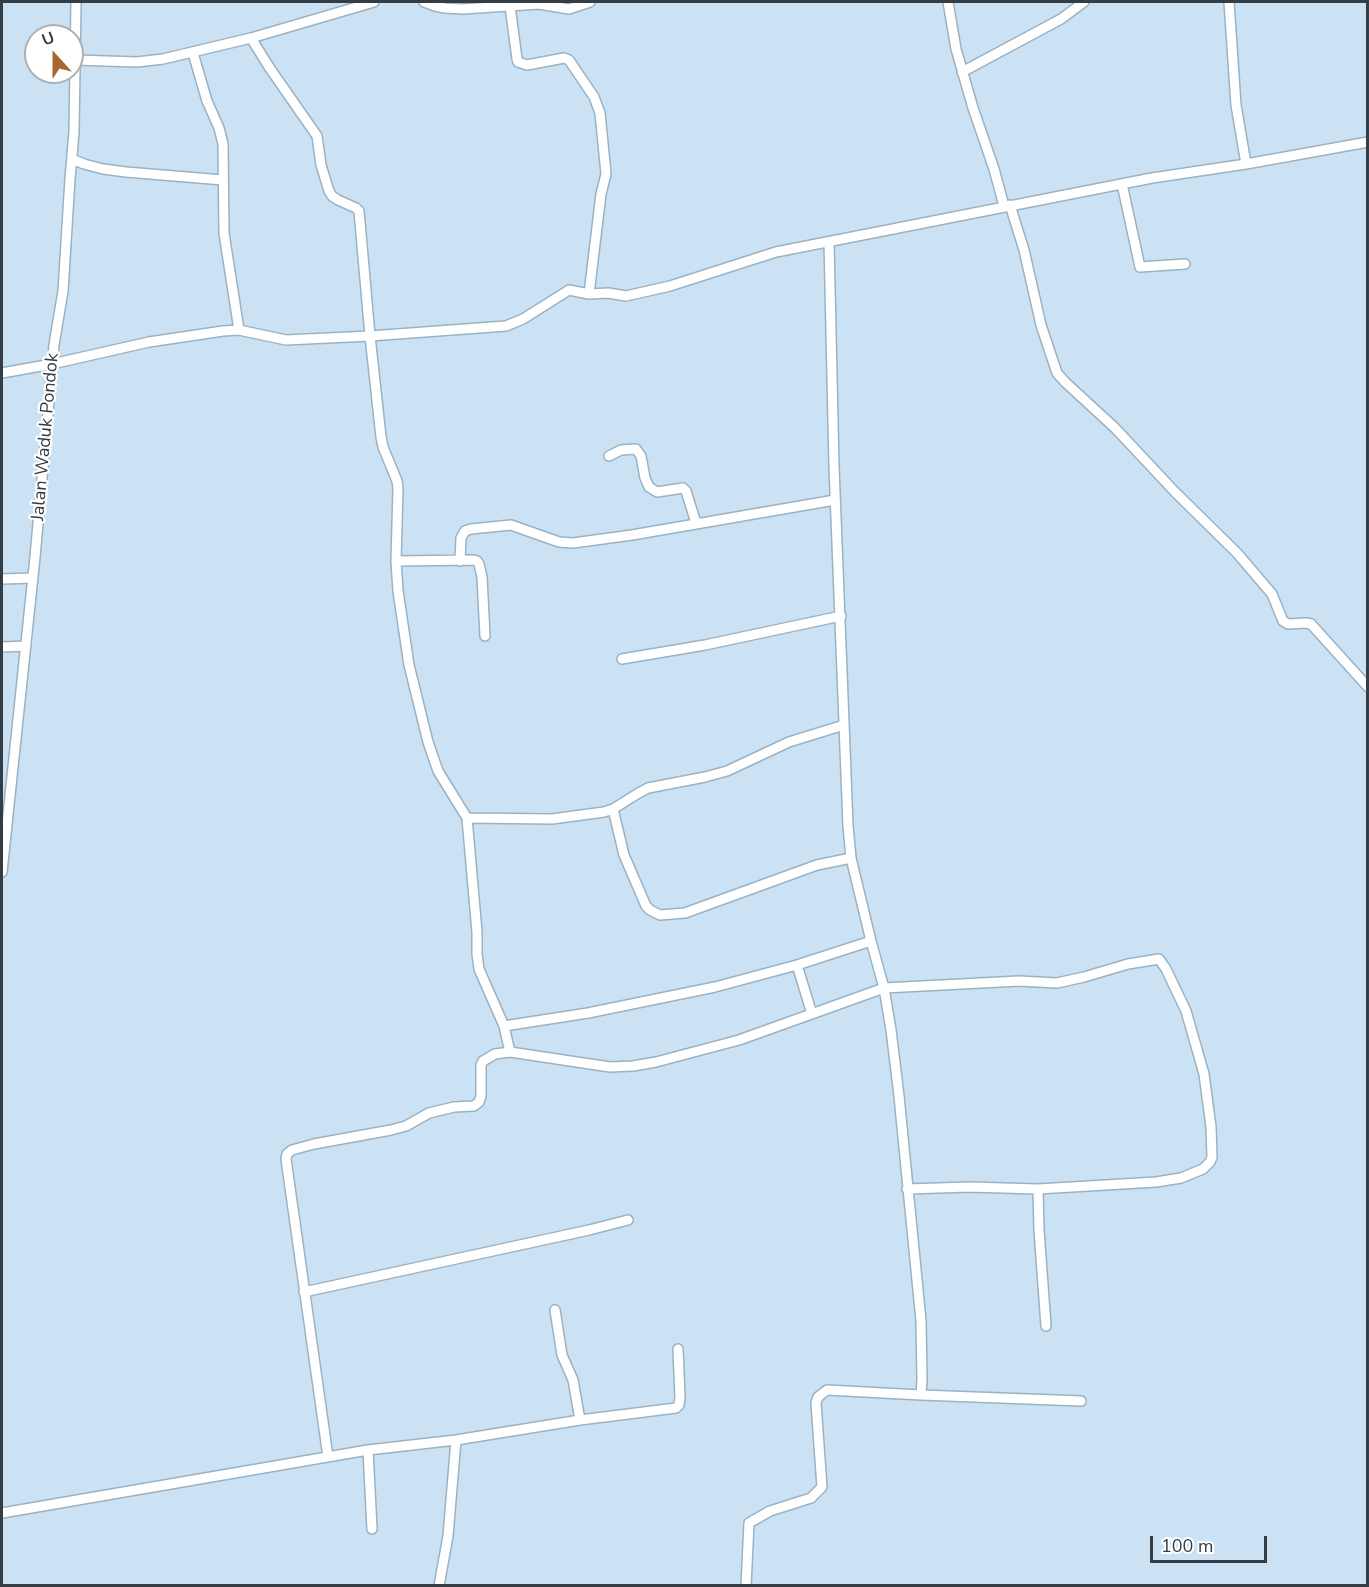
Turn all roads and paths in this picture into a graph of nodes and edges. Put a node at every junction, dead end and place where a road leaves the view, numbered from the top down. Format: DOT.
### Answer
graph roads {
  1 [pos="76,2"];
  2 [pos="374,2"];
  3 [pos="424,2"];
  4 [pos="590,2"];
  5 [pos="948,2"];
  6 [pos="1084,2"];
  7 [pos="1229,2"];
  8 [pos="510,6"];
  9 [pos="76,24"];
  10 [pos="251,38"];
  11 [pos="193,53"];
  12 [pos="84,60"];
  13 [pos="962,72"];
  14 [pos="75,84"];
  15 [pos="1368,142"];
  16 [pos="72,159"];
  17 [pos="1246,164"];
  18 [pos="223,180"];
  19 [pos="1122,184"];
  20 [pos="1007,206"];
  21 [pos="829,242"];
  22 [pos="1185,264"];
  23 [pos="589,294"];
  24 [pos="239,330"];
  25 [pos="370,336"];
  26 [pos="52,364"];
  27 [pos="2,373"];
  28 [pos="609,456"];
  29 [pos="835,500"];
  30 [pos="696,523"];
  31 [pos="396,561"];
  32 [pos="460,561"];
  33 [pos="32,578"];
  34 [pos="2,579"];
  35 [pos="841,616"];
  36 [pos="485,636"];
  37 [pos="26,646"];
  38 [pos="2,647"];
  39 [pos="622,659"];
  40 [pos="1368,687"];
  41 [pos="844,724"];
  42 [pos="613,809"];
  43 [pos="467,818"];
  44 [pos="851,858"];
  45 [pos="2,872"];
  46 [pos="871,941"];
  47 [pos="797,965"];
  48 [pos="884,988"];
  49 [pos="812,1014"];
  50 [pos="504,1026"];
  51 [pos="510,1052"];
  52 [pos="908,1188"];
  53 [pos="1038,1189"];
  54 [pos="628,1220"];
  55 [pos="304,1292"];
  56 [pos="555,1310"];
  57 [pos="1046,1326"];
  58 [pos="678,1349"];
  59 [pos="921,1395"];
  60 [pos="1081,1401"];
  61 [pos="580,1420"];
  62 [pos="456,1440"];
  63 [pos="368,1450"];
  64 [pos="328,1457"];
  65 [pos="2,1513"];
  66 [pos="372,1529"];
  67 [pos="439,1586"];
  68 [pos="746,1586"];
  1 -- 9 [label="street, Jalan Waduk Pondok"];
  2 -- 10 [label="street"];
  3 -- 8 [label="street"];
  4 -- 8 [label="street"];
  5 -- 13 [label="street"];
  6 -- 13 [label="street"];
  7 -- 17 [label="street"];
  8 -- 23 [label="street"];
  10 -- 11 [label="street"];
  10 -- 25 [label="street"];
  11 -- 12 [label="street"];
  11 -- 18 [label="street"];
  13 -- 20 [label="street"];
  14 -- 16 [label="street, Jalan Waduk Pondok"];
  15 -- 17 [label="street"];
  16 -- 18 [label="street"];
  16 -- 26 [label="street, Jalan Waduk Pondok"];
  17 -- 19 [label="street"];
  18 -- 24 [label="street"];
  19 -- 20 [label="street"];
  19 -- 22 [label="street"];
  20 -- 21 [label="street"];
  20 -- 40 [label="street"];
  21 -- 23 [label="street"];
  21 -- 29 [label="street"];
  23 -- 25 [label="street"];
  24 -- 25 [label="street"];
  24 -- 26 [label="street"];
  25 -- 31 [label="street"];
  26 -- 27 [label="street"];
  26 -- 33 [label="street, Jalan Waduk Pondok"];
  28 -- 30 [label="street"];
  29 -- 30 [label="street"];
  29 -- 35 [label="street"];
  30 -- 32 [label="street"];
  31 -- 32 [label="street"];
  31 -- 43 [label="street"];
  32 -- 36 [label="street"];
  33 -- 34 [label="street"];
  33 -- 37 [label="street, Jalan Waduk Pondok"];
  35 -- 39 [label="street"];
  35 -- 41 [label="street"];
  37 -- 38 [label="street"];
  37 -- 45 [label="street, Jalan Waduk Pondok"];
  41 -- 42 [label="street"];
  41 -- 44 [label="street"];
  42 -- 43 [label="street"];
  42 -- 44 [label="street"];
  43 -- 50 [label="street"];
  44 -- 46 [label="street"];
  46 -- 47 [label="street"];
  46 -- 48 [label="street"];
  47 -- 49 [label="street"];
  47 -- 50 [label="street"];
  48 -- 49 [label="street"];
  48 -- 52 [label="street"];
  48 -- 53 [label="street"];
  49 -- 51 [label="street"];
  50 -- 51 [label="street"];
  51 -- 55 [label="street"];
  52 -- 53 [label="street"];
  52 -- 59 [label="street"];
  53 -- 57 [label="street"];
  54 -- 55 [label="street"];
  55 -- 64 [label="street"];
  56 -- 61 [label="street"];
  58 -- 61 [label="street"];
  59 -- 60 [label="street"];
  59 -- 68 [label="street"];
  61 -- 62 [label="street"];
  62 -- 63 [label="street"];
  62 -- 67 [label="street"];
  63 -- 64 [label="street"];
  63 -- 66 [label="street"];
  64 -- 65 [label="street"];
}
